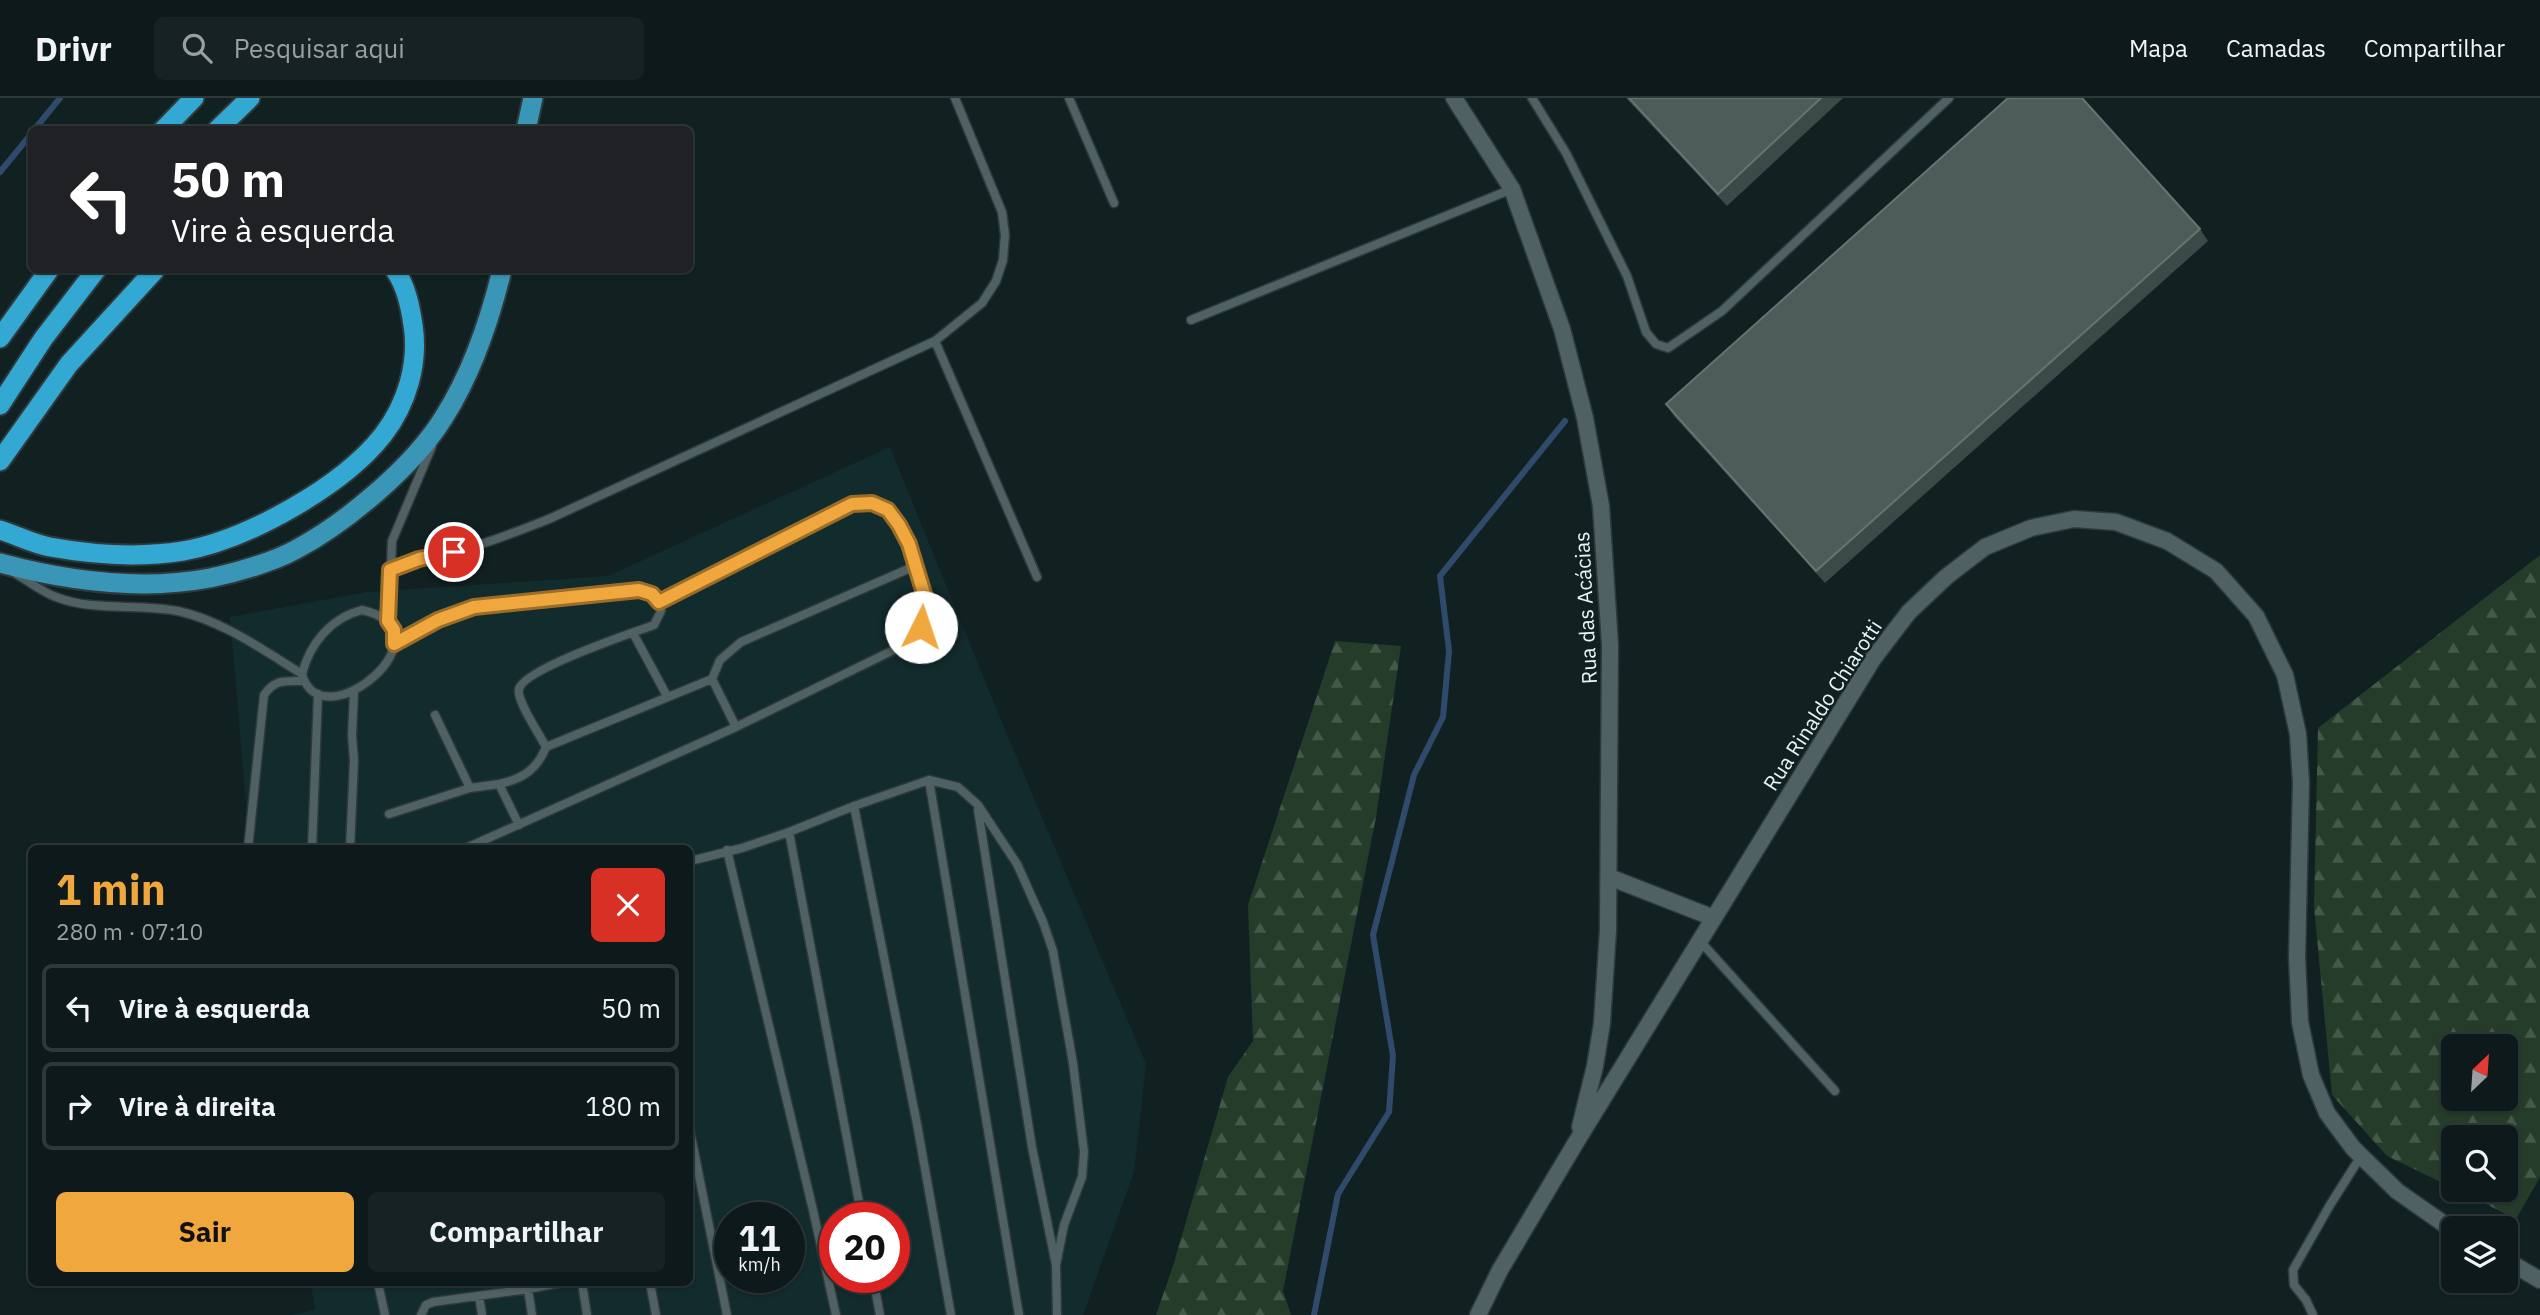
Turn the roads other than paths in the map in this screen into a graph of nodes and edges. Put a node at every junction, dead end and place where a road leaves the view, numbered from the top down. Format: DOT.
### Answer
graph roads {
  1 [pos="194,98"];
  2 [pos="250,98"];
  3 [pos="533,98"];
  4 [pos="955,98"];
  5 [pos="1069,98"];
  6 [pos="1454,98"];
  7 [pos="1532,98"];
  8 [pos="1948,98"];
  9 [pos="167,126"];
  10 [pos="221,126"];
  11 [pos="527,126"];
  12 [pos="1512,189"];
  13 [pos="1114,203"];
  14 [pos="46,273"];
  15 [pos="94,273"];
  16 [pos="152,273"];
  17 [pos="397,273"];
  18 [pos="501,273"];
  19 [pos="1191,320"];
  20 [pos="0,338"];
  21 [pos="935,341"];
  22 [pos="0,405"];
  23 [pos="444,417"];
  24 [pos="0,461"];
  25 [pos="0,530"];
  26 [pos="0,564"];
  27 [pos="915,566"];
  28 [pos="390,570"];
  29 [pos="1037,577"];
  30 [pos="659,602"];
  31 [pos="388,621"];
  32 [pos="633,633"];
  33 [pos="394,644"];
  34 [pos="303,678"];
  35 [pos="712,679"];
  36 [pos="354,692"];
  37 [pos="318,694"];
  38 [pos="667,696"];
  39 [pos="435,715"];
  40 [pos="737,727"];
  41 [pos="546,747"];
  42 [pos="929,780"];
  43 [pos="499,785"];
  44 [pos="470,788"];
  45 [pos="978,805"];
  46 [pos="854,806"];
  47 [pos="389,814"];
  48 [pos="519,825"];
  49 [pos="789,832"];
  50 [pos="248,845"];
  51 [pos="312,845"];
  52 [pos="350,845"];
  53 [pos="473,845"];
  54 [pos="727,850"];
  55 [pos="693,860"];
  56 [pos="1609,877"];
  57 [pos="1714,918"];
  58 [pos="1700,941"];
  59 [pos="1835,1091"];
  60 [pos="1575,1144"];
  61 [pos="693,1145"];
  62 [pos="2361,1156"];
  63 [pos="859,1202"];
  64 [pos="2441,1222"];
  65 [pos="1056,1265"];
  66 [pos="2518,1266"];
  67 [pos="2538,1274"];
  68 [pos="379,1286"];
  69 [pos="544,1286"];
  70 [pos="582,1286"];
  71 [pos="651,1286"];
  72 [pos="528,1289"];
  73 [pos="876,1293"];
  74 [pos="478,1296"];
  75 [pos="385,1315"];
  76 [pos="421,1315"];
  77 [pos="482,1315"];
  78 [pos="532,1315"];
  79 [pos="587,1315"];
  80 [pos="656,1315"];
  81 [pos="727,1315"];
  82 [pos="836,1315"];
  83 [pos="880,1315"];
  84 [pos="951,1315"];
  85 [pos="1019,1315"];
  86 [pos="1057,1315"];
  87 [pos="1478,1315"];
  88 [pos="2313,1315"];
  1 -- 9 [label="highway"];
  2 -- 10 [label="highway"];
  3 -- 11 [label="main road"];
  4 -- 21 [label="lane"];
  5 -- 13 [label="lane"];
  6 -- 12 [label="street, Rua das Acácias"];
  7 -- 8 [label="lane"];
  12 -- 19 [label="lane"];
  12 -- 56 [label="street, Rua das Acácias"];
  14 -- 20 [label="highway"];
  15 -- 22 [label="highway"];
  16 -- 24 [label="highway"];
  17 -- 25 [label="highway"];
  18 -- 23 [label="main road"];
  21 -- 28 [label="lane"];
  21 -- 29 [label="lane"];
  23 -- 26 [label="main road"];
  23 -- 28 [label="lane"];
  26 -- 34 [label="lane"];
  27 -- 30 [label="lane"];
  27 -- 35 [label="lane"];
  27 -- 40 [label="lane"];
  28 -- 31 [label="lane"];
  30 -- 32 [label="lane"];
  30 -- 33 [label="lane"];
  31 -- 33 [label="lane"];
  31 -- 34 [label="lane"];
  32 -- 38 [label="lane"];
  32 -- 41 [label="lane"];
  33 -- 36 [label="lane"];
  34 -- 37 [label="lane"];
  34 -- 50 [label="lane"];
  35 -- 38 [label="lane"];
  35 -- 40 [label="lane"];
  36 -- 37 [label="lane"];
  36 -- 52 [label="lane"];
  37 -- 51 [label="lane"];
  38 -- 41 [label="lane"];
  39 -- 44 [label="lane"];
  40 -- 48 [label="lane"];
  41 -- 43 [label="lane"];
  42 -- 45 [label="lane"];
  42 -- 46 [label="lane"];
  42 -- 85 [label="lane"];
  43 -- 44 [label="lane"];
  43 -- 48 [label="lane"];
  44 -- 47 [label="lane"];
  45 -- 65 [label="lane"];
  45 -- 65 [label="lane"];
  46 -- 49 [label="lane"];
  46 -- 84 [label="lane"];
  48 -- 53 [label="lane"];
  49 -- 54 [label="lane"];
  49 -- 63 [label="lane"];
  54 -- 55 [label="lane"];
  54 -- 82 [label="lane"];
  56 -- 57 [label="street"];
  56 -- 60 [label="street, Rua das Acácias"];
  57 -- 58 [label="street, Rua Rinaldo Chiarotti"];
  57 -- 62 [label="street, Rua Rinaldo Chiarotti"];
  58 -- 59 [label="lane"];
  58 -- 60 [label="street, Rua Rinaldo Chiarotti"];
  60 -- 87 [label="street, Rua Rinaldo Chiarotti"];
  61 -- 81 [label="lane"];
  62 -- 64 [label="street, Rua Rinaldo Chiarotti"];
  62 -- 88 [label="lane"];
  65 -- 86 [label="lane"];
  66 -- 67 [label="street"];
  68 -- 75 [label="lane"];
  69 -- 72 [label="lane"];
  70 -- 79 [label="lane"];
  71 -- 80 [label="lane"];
  72 -- 74 [label="lane"];
  72 -- 78 [label="lane"];
  73 -- 83 [label="lane"];
  74 -- 76 [label="lane"];
  74 -- 77 [label="lane"];
}
